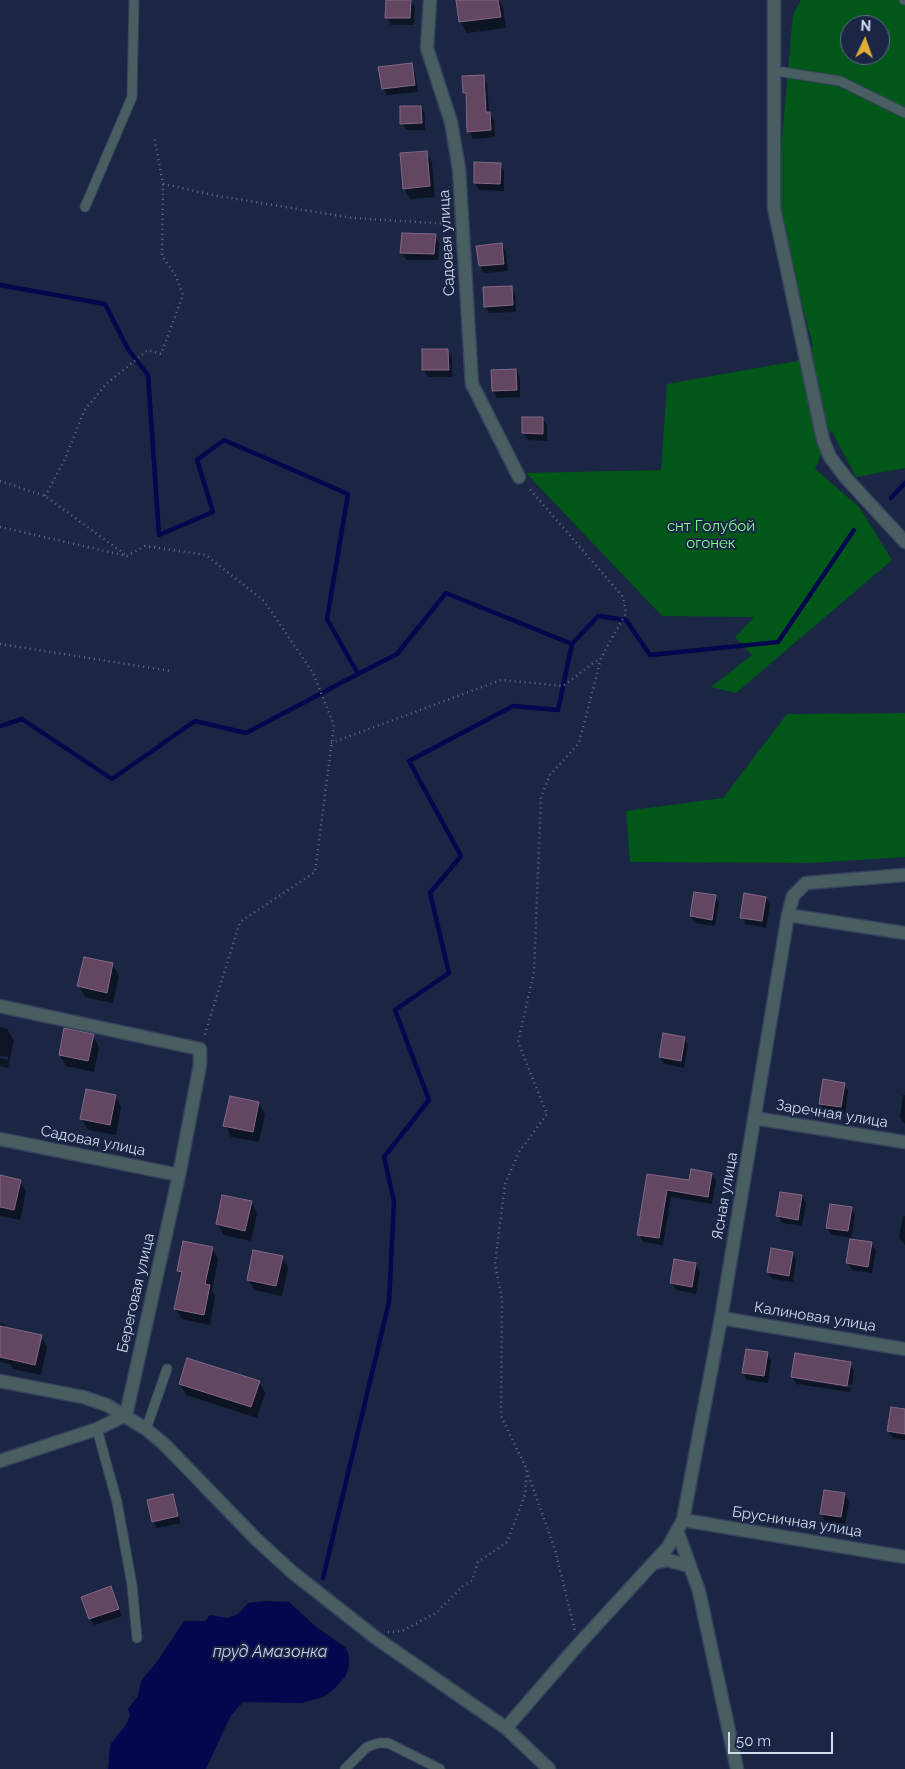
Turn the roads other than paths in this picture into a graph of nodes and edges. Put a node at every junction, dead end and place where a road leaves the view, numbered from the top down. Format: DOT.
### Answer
graph roads {
  1 [pos="134,0"];
  2 [pos="430,0"];
  3 [pos="774,0"];
  4 [pos="776,71"];
  5 [pos="905,113"];
  6 [pos="85,207"];
  7 [pos="519,477"];
  8 [pos="905,542"];
  9 [pos="905,875"];
  10 [pos="788,915"];
  11 [pos="905,933"];
  12 [pos="0,1006"];
  13 [pos="754,1118"];
  14 [pos="0,1139"];
  15 [pos="905,1142"];
  16 [pos="180,1175"];
  17 [pos="720,1318"];
  18 [pos="905,1349"];
  19 [pos="167,1369"];
  20 [pos="0,1381"];
  21 [pos="126,1415"];
  22 [pos="146,1428"];
  23 [pos="98,1429"];
  24 [pos="0,1461"];
  25 [pos="683,1520"];
  26 [pos="678,1532"];
  27 [pos="905,1557"];
  28 [pos="654,1563"];
  29 [pos="689,1566"];
  30 [pos="137,1638"];
  31 [pos="506,1728"];
  32 [pos="345,1769"];
  33 [pos="440,1769"];
  34 [pos="549,1769"];
  35 [pos="737,1769"];
  1 -- 6 [label="lane"];
  2 -- 7 [label="street, Садовая улица"];
  3 -- 4 [label="street"];
  4 -- 5 [label="lane"];
  4 -- 8 [label="street"];
  9 -- 10 [label="street, Ясная улица"];
  10 -- 11 [label="street"];
  10 -- 13 [label="street, Ясная улица"];
  12 -- 16 [label="street, Береговая улица"];
  13 -- 15 [label="street, Заречная улица"];
  13 -- 17 [label="street, Ясная улица"];
  14 -- 16 [label="street, Садовая улица"];
  16 -- 21 [label="street, Береговая улица"];
  17 -- 18 [label="street, Калиновая улица"];
  17 -- 25 [label="street, Ясная улица"];
  19 -- 22 [label="lane"];
  20 -- 21 [label="street"];
  21 -- 22 [label="street"];
  21 -- 23 [label="street"];
  22 -- 31 [label="street"];
  23 -- 24 [label="street"];
  23 -- 30 [label="lane"];
  25 -- 26 [label="street, Ясная улица"];
  25 -- 27 [label="street, Брусничная улица"];
  26 -- 28 [label="street, Ясная улица"];
  26 -- 29 [label="street"];
  28 -- 29 [label="street"];
  28 -- 31 [label="street, Ясная улица"];
  29 -- 35 [label="street"];
  31 -- 34 [label="street"];
  32 -- 33 [label="lane"];
}
